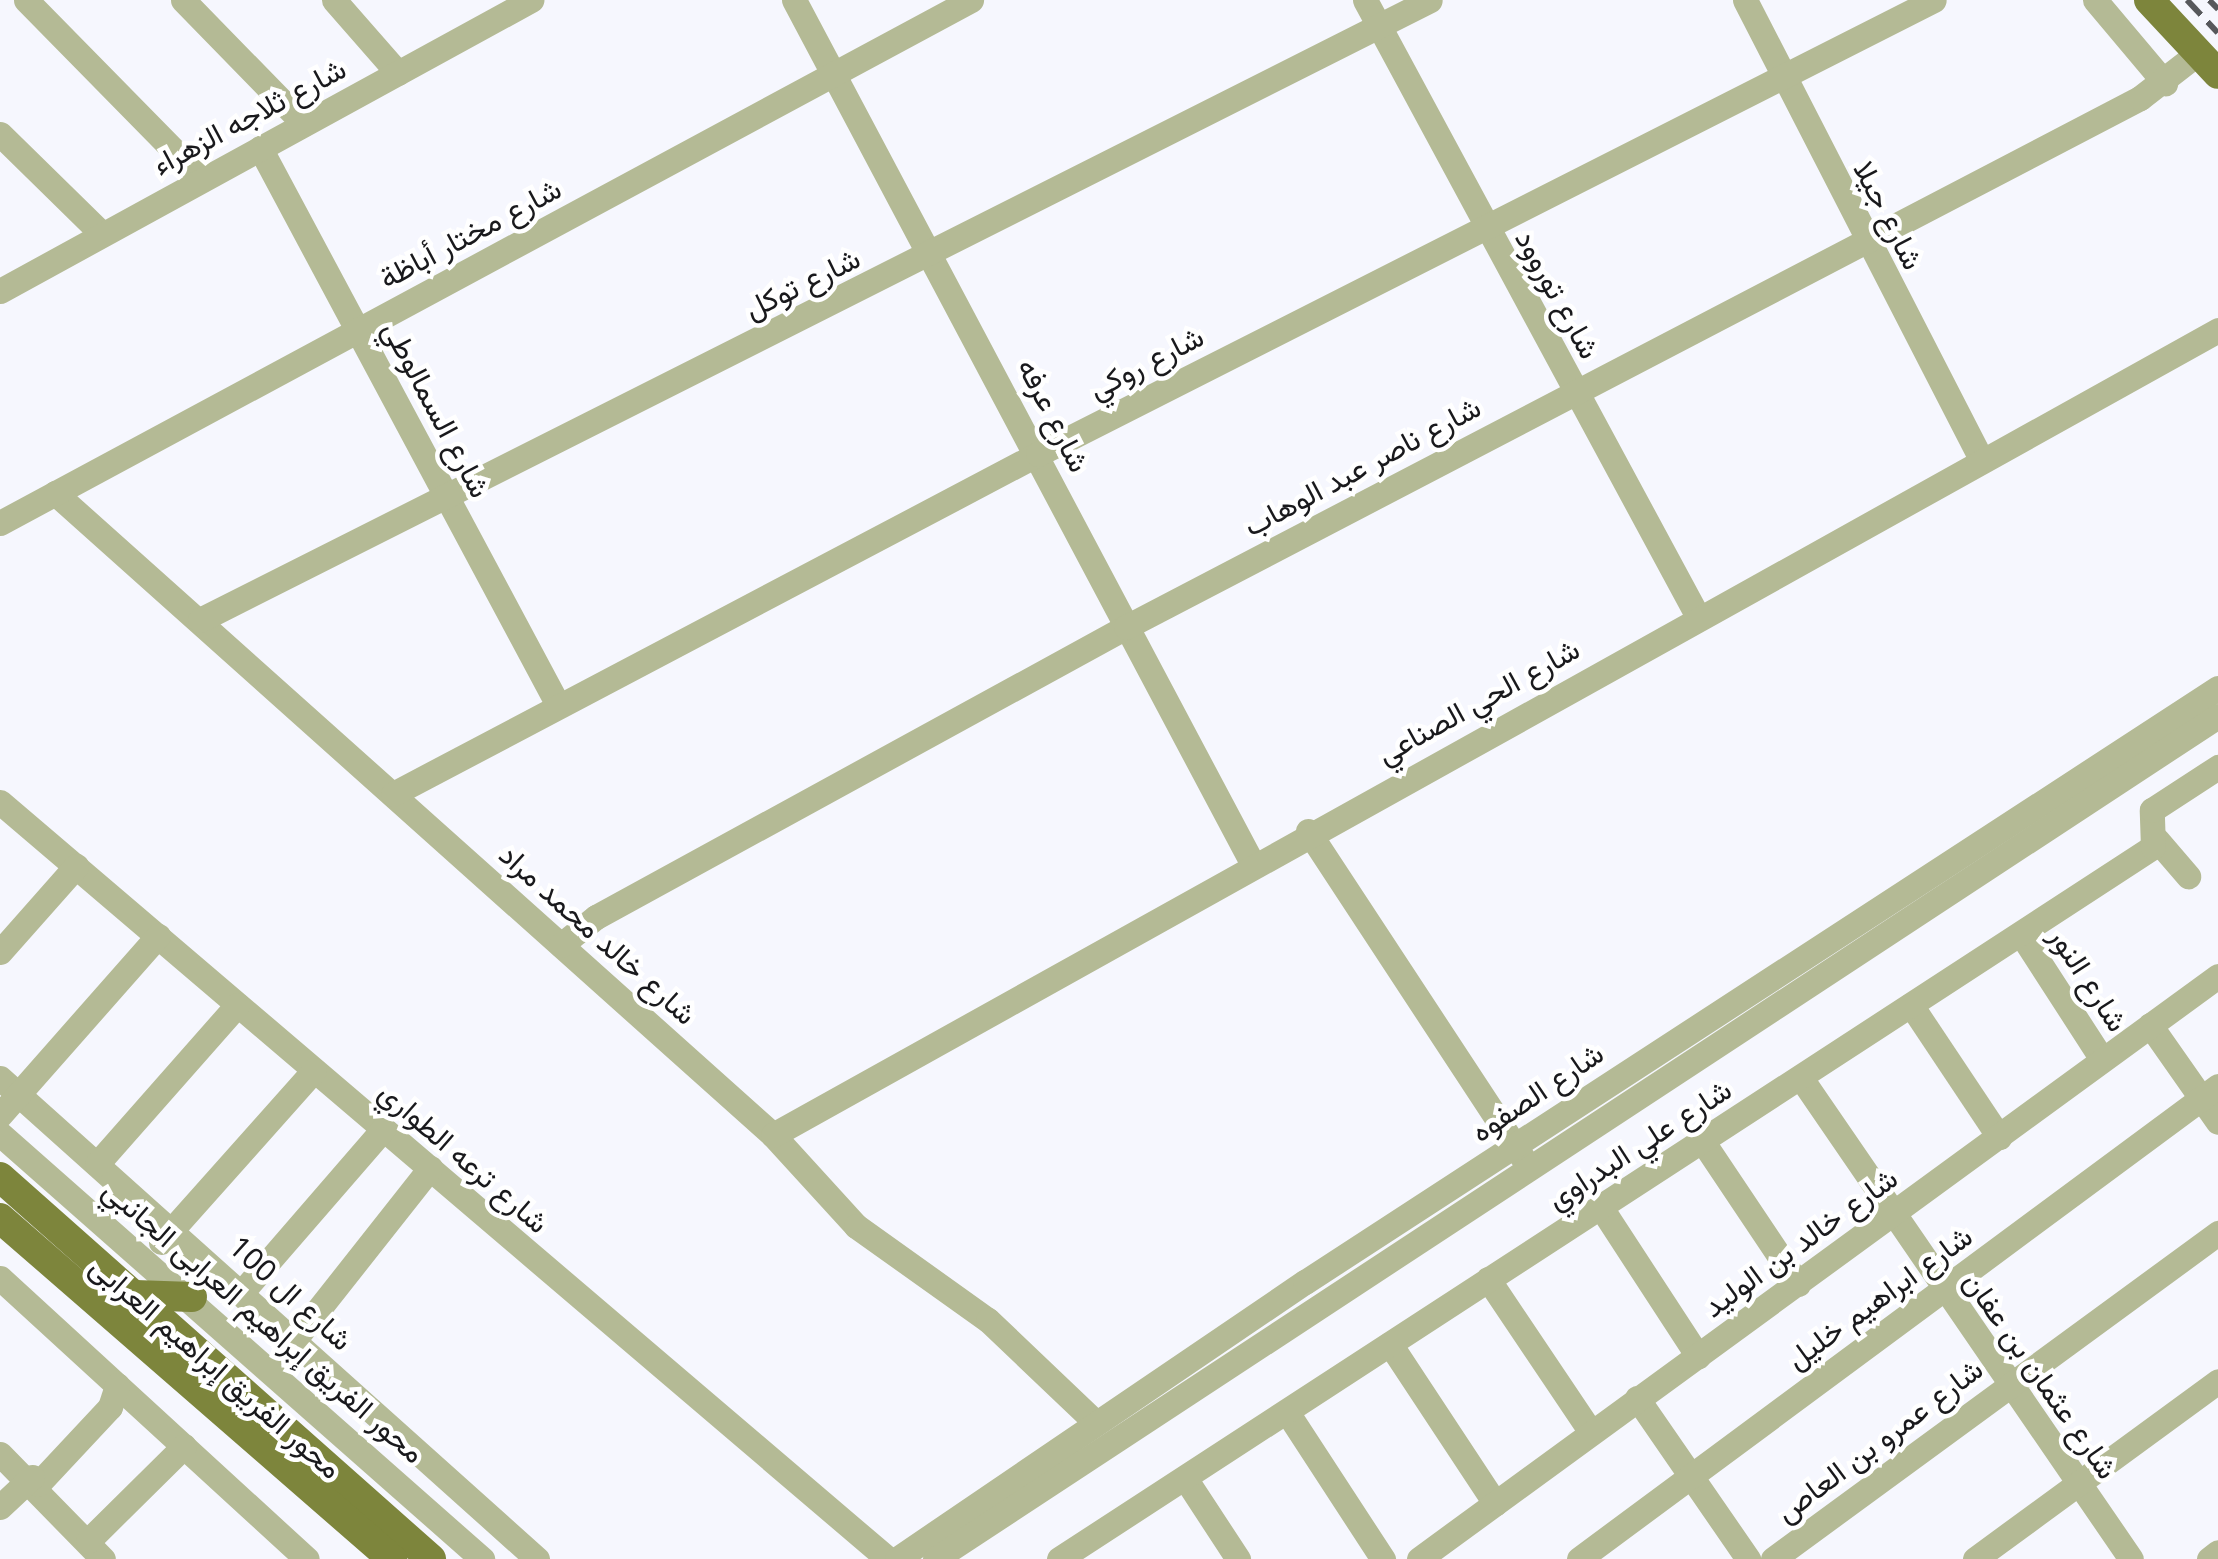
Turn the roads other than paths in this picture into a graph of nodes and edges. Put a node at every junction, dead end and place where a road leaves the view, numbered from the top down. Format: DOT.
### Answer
graph roads {
  1 [pos="26,0"];
  2 [pos="183,0"];
  3 [pos="334,0"];
  4 [pos="794,0"];
  5 [pos="971,0"];
  6 [pos="1364,0"];
  7 [pos="1430,0"];
  8 [pos="1746,0"];
  9 [pos="1934,0"];
  10 [pos="2096,0"];
  11 [pos="2149,0"];
  12 [pos="519,3"];
  13 [pos="1377,26"];
  14 [pos="2207,64"];
  15 [pos="398,73"];
  16 [pos="834,74"];
  17 [pos="1784,76"];
  18 [pos="2165,82"];
  19 [pos="304,124"];
  20 [pos="0,134"];
  21 [pos="260,148"];
  22 [pos="202,178"];
  23 [pos="1485,227"];
  24 [pos="100,232"];
  25 [pos="1867,247"];
  26 [pos="934,254"];
  27 [pos="1,289"];
  28 [pos="357,330"];
  29 [pos="2218,330"];
  30 [pos="1574,390"];
  31 [pos="1038,454"];
  32 [pos="1980,458"];
  33 [pos="55,493"];
  34 [pos="447,495"];
  35 [pos="0,523"];
  36 [pos="1698,617"];
  37 [pos="200,620"];
  38 [pos="1126,627"];
  39 [pos="2218,688"];
  40 [pos="557,702"];
  41 [pos="2218,716"];
  42 [pos="2218,767"];
  43 [pos="393,794"];
  44 [pos="0,802"];
  45 [pos="1308,831"];
  46 [pos="2156,840"];
  47 [pos="1252,862"];
  48 [pos="76,866"];
  49 [pos="2188,876"];
  50 [pos="2021,934"];
  51 [pos="158,936"];
  52 [pos="561,946"];
  53 [pos="0,952"];
  54 [pos="2218,976"];
  55 [pos="238,1005"];
  56 [pos="1911,1005"];
  57 [pos="2150,1025"];
  58 [pos="2102,1059"];
  59 [pos="314,1070"];
  60 [pos="1800,1078"];
  61 [pos="9,1086"];
  62 [pos="2210,1092"];
  63 [pos="0,1115"];
  64 [pos="2218,1122"];
  65 [pos="383,1129"];
  66 [pos="0,1134"];
  67 [pos="773,1135"];
  68 [pos="1999,1137"];
  69 [pos="1704,1142"];
  70 [pos="1522,1156"];
  71 [pos="98,1164"];
  72 [pos="430,1168"];
  73 [pos="0,1178"];
  74 [pos="1602,1210"];
  75 [pos="1890,1216"];
  76 [pos="0,1218"];
  77 [pos="171,1230"];
  78 [pos="2218,1234"];
  79 [pos="148,1258"];
  80 [pos="0,1278"];
  81 [pos="1488,1279"];
  82 [pos="1798,1284"];
  83 [pos="1942,1291"];
  84 [pos="242,1292"];
  85 [pos="135,1295"];
  86 [pos="192,1297"];
  87 [pos="295,1339"];
  88 [pos="1390,1344"];
  89 [pos="1698,1356"];
  90 [pos="272,1368"];
  91 [pos="2218,1381"];
  92 [pos="117,1385"];
  93 [pos="2008,1385"];
  94 [pos="1637,1398"];
  95 [pos="1287,1412"];
  96 [pos="1096,1423"];
  97 [pos="1590,1431"];
  98 [pos="184,1446"];
  99 [pos="0,1454"];
  100 [pos="1690,1476"];
  101 [pos="1185,1478"];
  102 [pos="35,1481"];
  103 [pos="2078,1484"];
  104 [pos="1495,1503"];
  105 [pos="0,1508"];
  106 [pos="90,1552"];
  107 [pos="2218,1552"];
  108 [pos="307,1559"];
  109 [pos="392,1559"];
  110 [pos="431,1559"];
  111 [pos="482,1559"];
  112 [pos="537,1559"];
  113 [pos="888,1559"];
  114 [pos="897,1559"];
  115 [pos="935,1559"];
  116 [pos="1059,1559"];
  117 [pos="1238,1559"];
  118 [pos="1382,1559"];
  119 [pos="1419,1559"];
  120 [pos="1578,1559"];
  121 [pos="1748,1559"];
  122 [pos="1773,1559"];
  123 [pos="1975,1559"];
  124 [pos="2131,1559"];
  125 [pos="2208,1559"];
  1 -- 22 [label="street"];
  2 -- 19 [label="street"];
  3 -- 15 [label="street"];
  4 -- 16 [label="street, شارع عرفه"];
  5 -- 16 [label="street, شارع مختار أباظة"];
  6 -- 13 [label="street, شارع توروود"];
  7 -- 13 [label="street, شارع توكل"];
  8 -- 17 [label="street, شارع جيلا"];
  9 -- 17 [label="street, شارع روكي"];
  10 -- 18 [label="street"];
  11 -- 14 [label="main road"];
  12 -- 15 [label="street, شارع ثلاجه الزهراء"];
  13 -- 23 [label="street, شارع توروود"];
  13 -- 26 [label="street, شارع توكل"];
  14 -- 18 [label="street, شارع ناصر عبد الوهاب"];
  15 -- 19 [label="street, شارع ثلاجه الزهراء"];
  16 -- 26 [label="street, شارع عرفه"];
  16 -- 28 [label="street, شارع مختار أباظة"];
  17 -- 23 [label="street, شارع روكي"];
  17 -- 25 [label="street, شارع جيلا"];
  18 -- 25 [label="street, شارع ناصر عبد الوهاب"];
  19 -- 21 [label="street, شارع ثلاجه الزهراء"];
  20 -- 24 [label="street"];
  21 -- 22 [label="street, شارع ثلاجه الزهراء"];
  21 -- 28 [label="street, شارع السمالوطي"];
  22 -- 24 [label="street, شارع ثلاجه الزهراء"];
  23 -- 30 [label="street, شارع توروود"];
  23 -- 31 [label="street, شارع روكي"];
  24 -- 27 [label="street, شارع ثلاجه الزهراء"];
  25 -- 30 [label="street, شارع ناصر عبد الوهاب"];
  25 -- 32 [label="street, شارع جيلا"];
  26 -- 31 [label="street, شارع عرفه"];
  26 -- 34 [label="street, شارع توكل"];
  28 -- 33 [label="street, شارع مختار أباظة"];
  28 -- 34 [label="street, شارع السمالوطي"];
  29 -- 32 [label="street, شارع الحي الصناعي"];
  30 -- 36 [label="street, شارع توروود"];
  30 -- 38 [label="street, شارع ناصر عبد الوهاب"];
  31 -- 38 [label="street, شارع عرفه"];
  31 -- 40 [label="street, شارع روكي"];
  32 -- 36 [label="street, شارع الحي الصناعي"];
  33 -- 35 [label="street, شارع مختار أباظة"];
  33 -- 37 [label="street, شارع خالد محمد مراد"];
  34 -- 37 [label="street, شارع توكل"];
  34 -- 40 [label="street, شارع السمالوطي"];
  36 -- 45 [label="street, شارع الحي الصناعي"];
  37 -- 43 [label="street, شارع خالد محمد مراد"];
  38 -- 47 [label="street, شارع عرفه"];
  38 -- 52 [label="street, شارع ناصر عبد الوهاب"];
  39 -- 70 [label="street, شارع الصفوه"];
  40 -- 43 [label="street, شارع روكي"];
  41 -- 70 [label="street, شارع الصفوه"];
  42 -- 46 [label="street"];
  43 -- 52 [label="street, شارع خالد محمد مراد"];
  44 -- 48 [label="street, شارع ترعه الطواري"];
  45 -- 47 [label="street, شارع الحي الصناعي"];
  45 -- 70 [label="street"];
  46 -- 49 [label="street"];
  46 -- 50 [label="street, شارع علي البدراوي"];
  47 -- 67 [label="street, شارع الحي الصناعي"];
  48 -- 51 [label="street, شارع ترعه الطواري"];
  48 -- 53 [label="street"];
  50 -- 56 [label="street, شارع علي البدراوي"];
  50 -- 58 [label="street, شارع النور"];
  51 -- 55 [label="street, شارع ترعه الطواري"];
  51 -- 61 [label="street"];
  52 -- 67 [label="street, شارع خالد محمد مراد"];
  54 -- 57 [label="street, شارع خالد بن الوليد"];
  55 -- 59 [label="street, شارع ترعه الطواري"];
  55 -- 71 [label="street"];
  56 -- 60 [label="street, شارع علي البدراوي"];
  56 -- 68 [label="street"];
  57 -- 58 [label="street, شارع خالد بن الوليد"];
  57 -- 62 [label="street"];
  58 -- 68 [label="street, شارع خالد بن الوليد"];
  59 -- 65 [label="street, شارع ترعه الطواري"];
  59 -- 77 [label="street"];
  60 -- 69 [label="street, شارع علي البدراوي"];
  60 -- 75 [label="street, شارع عثمان بن عفان"];
  61 -- 63 [label="street"];
  61 -- 71 [label="street, شارع ال 100"];
  62 -- 64 [label="street"];
  62 -- 83 [label="street, شارع ابراهيم خليل"];
  65 -- 72 [label="street, شارع ترعه الطواري"];
  65 -- 84 [label="street"];
  66 -- 79 [label="street, محور الفريق إبراهيم العرابى الجانبي"];
  67 -- 96 [label="street, شارع خالد محمد مراد"];
  68 -- 75 [label="street, شارع خالد بن الوليد"];
  69 -- 74 [label="street, شارع علي البدراوي"];
  69 -- 82 [label="street"];
  70 -- 96 [label="street, شارع الصفوه"];
  70 -- 115 [label="street, شارع الصفوه"];
  71 -- 77 [label="street, شارع ال 100"];
  72 -- 87 [label="street"];
  72 -- 113 [label="street, شارع ترعه الطواري"];
  73 -- 85 [label="main road, محور الفريق إبراهيم العرابى"];
  74 -- 81 [label="street, شارع علي البدراوي"];
  74 -- 89 [label="street"];
  75 -- 82 [label="street, شارع خالد بن الوليد"];
  75 -- 83 [label="street, شارع عثمان بن عفان"];
  76 -- 109 [label="main road, محور الفريق إبراهيم العرابى"];
  77 -- 79 [label="street"];
  77 -- 84 [label="street, شارع ال 100"];
  78 -- 93 [label="street, شارع عمرو بن العاص"];
  79 -- 86 [label="street, محور الفريق إبراهيم العرابى الجانبي"];
  80 -- 92 [label="street"];
  81 -- 88 [label="street, شارع علي البدراوي"];
  81 -- 97 [label="street"];
  82 -- 89 [label="street, شارع خالد بن الوليد"];
  83 -- 93 [label="street, شارع عثمان بن عفان"];
  83 -- 100 [label="street, شارع ابراهيم خليل"];
  84 -- 87 [label="street, شارع ال 100"];
  85 -- 86 [label="main road"];
  85 -- 110 [label="main road, محور الفريق إبراهيم العرابى"];
  86 -- 90 [label="street, محور الفريق إبراهيم العرابى الجانبي"];
  87 -- 90 [label="street"];
  87 -- 112 [label="street, شارع ال 100"];
  88 -- 95 [label="street, شارع علي البدراوي"];
  88 -- 104 [label="street"];
  89 -- 94 [label="street, شارع خالد بن الوليد"];
  90 -- 111 [label="street, محور الفريق إبراهيم العرابى الجانبي"];
  91 -- 103 [label="street"];
  92 -- 98 [label="street"];
  92 -- 102 [label="street"];
  93 -- 103 [label="street, شارع عثمان بن عفان"];
  93 -- 122 [label="street, شارع عمرو بن العاص"];
  94 -- 97 [label="street, شارع خالد بن الوليد"];
  94 -- 100 [label="street"];
  95 -- 101 [label="street, شارع علي البدراوي"];
  95 -- 118 [label="street"];
  96 -- 114 [label="street, شارع الصفوه"];
  97 -- 104 [label="street, شارع خالد بن الوليد"];
  98 -- 106 [label="street"];
  98 -- 108 [label="street"];
  99 -- 102 [label="street"];
  100 -- 120 [label="street, شارع ابراهيم خليل"];
  100 -- 121 [label="street"];
  101 -- 116 [label="street, شارع علي البدراوي"];
  101 -- 117 [label="street"];
  102 -- 105 [label="street"];
  102 -- 106 [label="street"];
  103 -- 123 [label="street"];
  103 -- 124 [label="street, شارع عثمان بن عفان"];
  104 -- 119 [label="street, شارع خالد بن الوليد"];
  107 -- 125 [label="street"];
}
